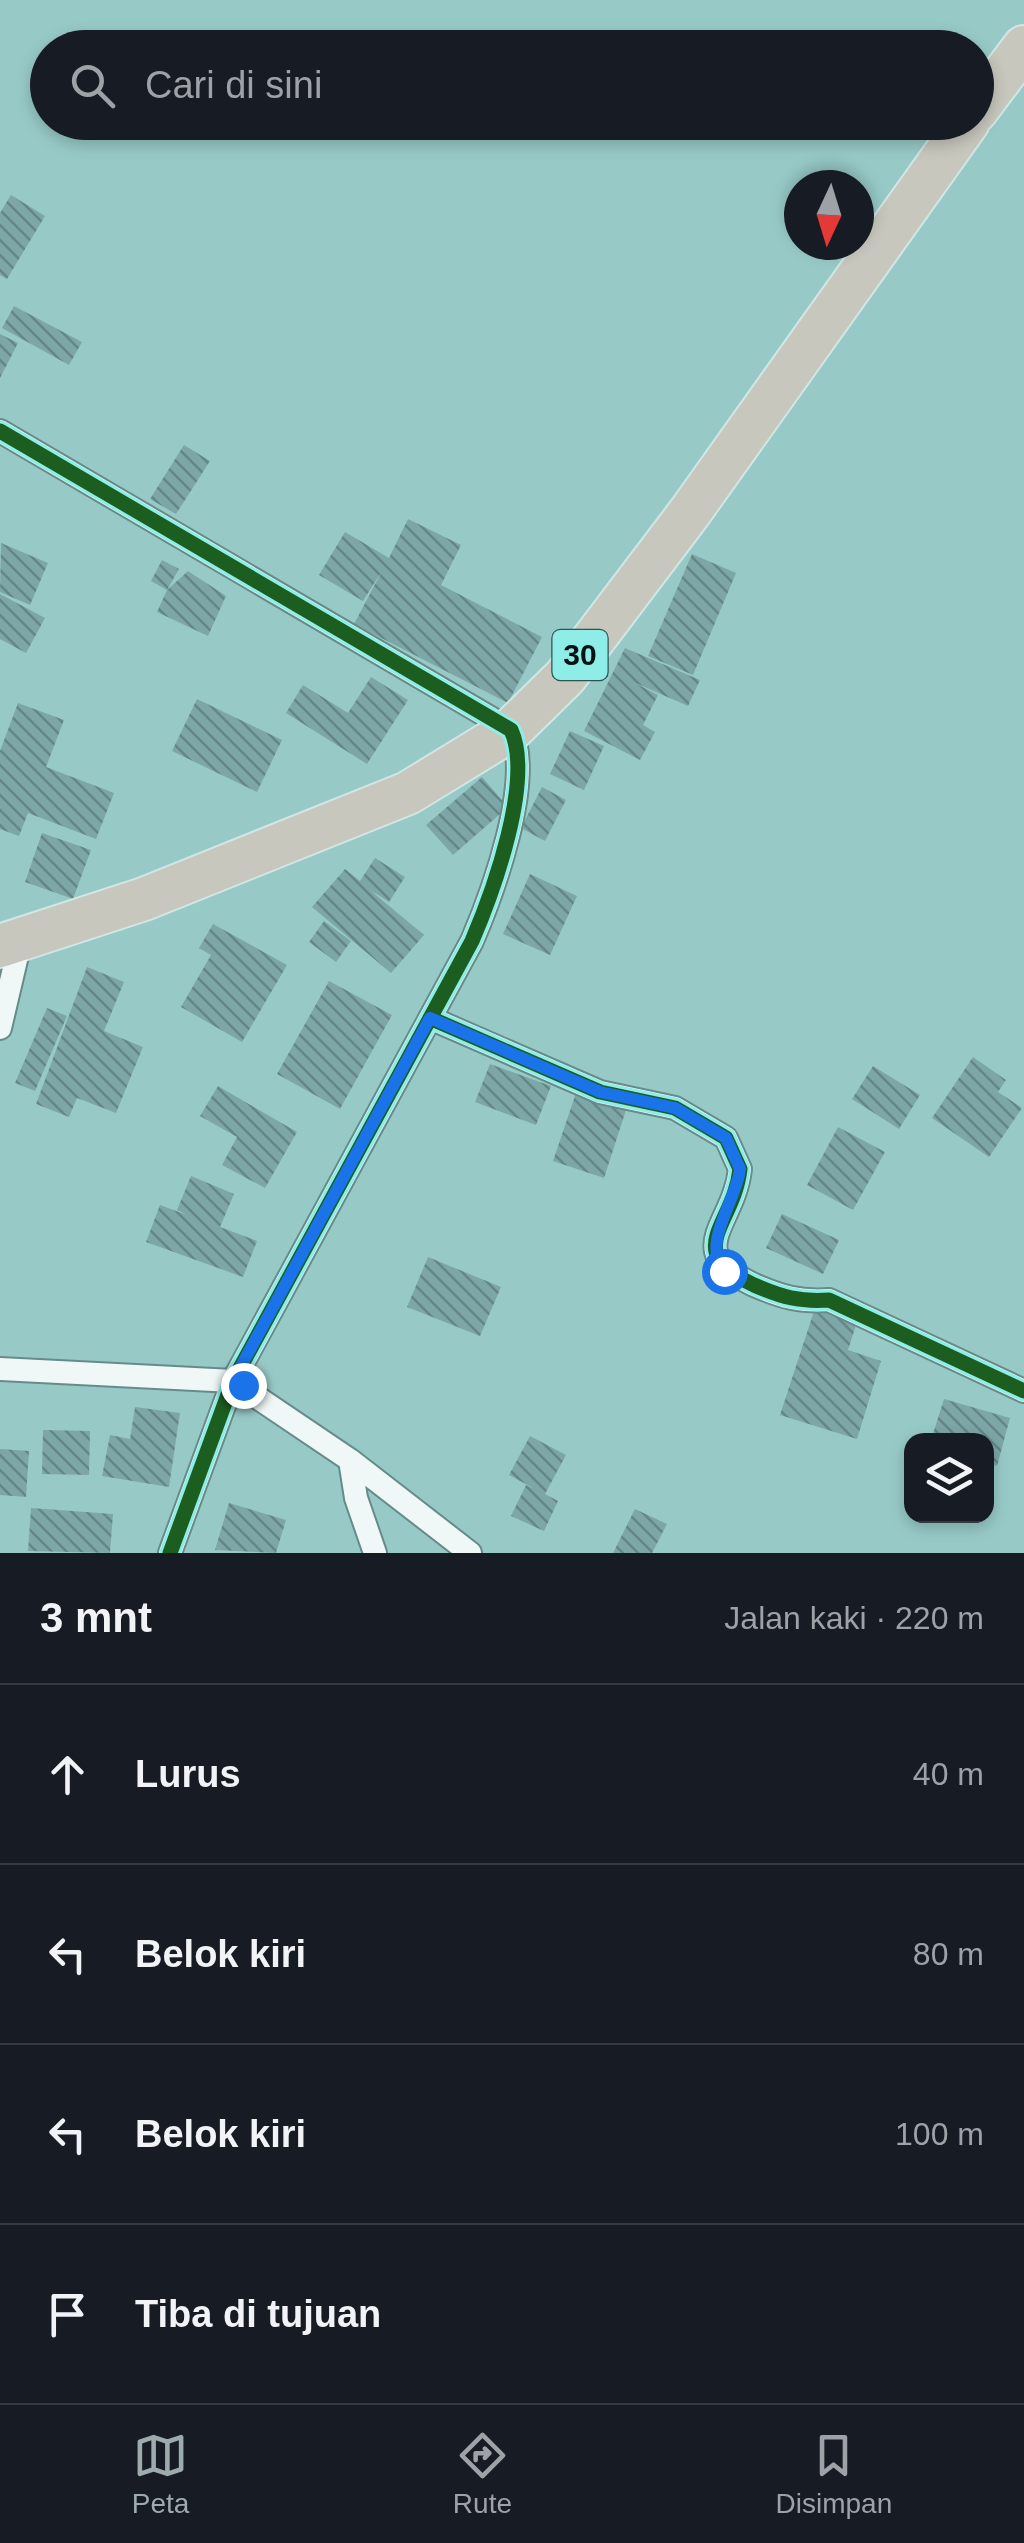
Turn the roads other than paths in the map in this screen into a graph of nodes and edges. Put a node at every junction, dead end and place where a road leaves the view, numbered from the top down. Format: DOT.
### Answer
graph roads {
  1 [pos="1024,47"];
  2 [pos="994,87"];
  3 [pos="955,140"];
  4 [pos="0,431"];
  5 [pos="511,730"];
  6 [pos="10,944"];
  7 [pos="430,1018"];
  8 [pos="0,1028"];
  9 [pos="0,1369"];
  10 [pos="233,1381"];
  11 [pos="1024,1391"];
  12 [pos="350,1460"];
  13 [pos="170,1553"];
  14 [pos="376,1553"];
  15 [pos="470,1553"];
  1 -- 2 [label="highway"];
  3 -- 5 [label="highway, 30"];
  4 -- 5 [label="street"];
  5 -- 6 [label="highway, 30"];
  5 -- 7 [label="street"];
  6 -- 8 [label="street"];
  7 -- 10 [label="street"];
  7 -- 11 [label="street"];
  9 -- 10 [label="street"];
  10 -- 12 [label="street"];
  10 -- 13 [label="street"];
  12 -- 14 [label="street"];
  12 -- 15 [label="street"];
}
